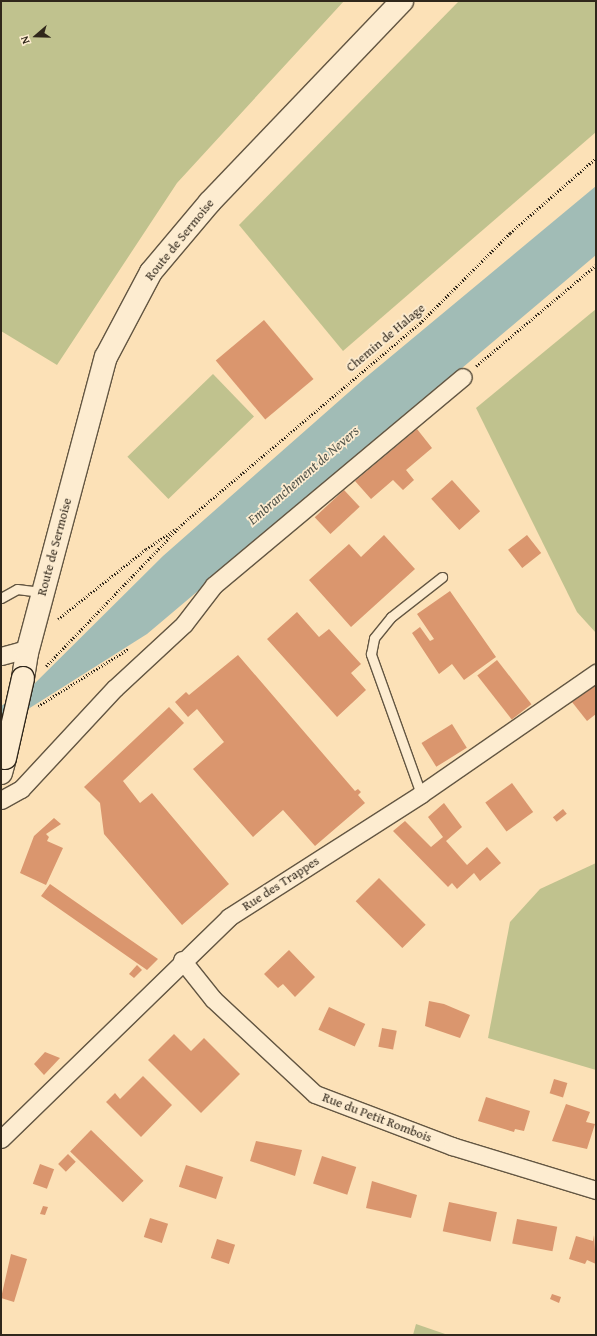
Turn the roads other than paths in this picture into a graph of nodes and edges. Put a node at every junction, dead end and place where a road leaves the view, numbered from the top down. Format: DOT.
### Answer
graph roads {
  1 [pos="402,1"];
  2 [pos="463,377"];
  3 [pos="442,577"];
  4 [pos="43,592"];
  5 [pos="1,598"];
  6 [pos="27,653"];
  7 [pos="1,656"];
  8 [pos="596,672"];
  9 [pos="3,766"];
  10 [pos="421,794"];
  11 [pos="1,800"];
  12 [pos="182,960"];
  13 [pos="1,1139"];
  14 [pos="596,1190"];
  1 -- 4 [label="main road, Route de Sermoise"];
  2 -- 11 [label="street"];
  3 -- 10 [label="lane"];
  4 -- 5 [label="lane"];
  4 -- 6 [label="main road, Route de Sermoise"];
  6 -- 7 [label="street"];
  6 -- 9 [label="main road, Route de Sermoise, bridge"];
  8 -- 10 [label="street, Rue des Trappes"];
  10 -- 12 [label="street, Rue des Trappes"];
  12 -- 13 [label="street, Rue des Trappes"];
  12 -- 14 [label="street, Rue du Petit Rombois"];
}
